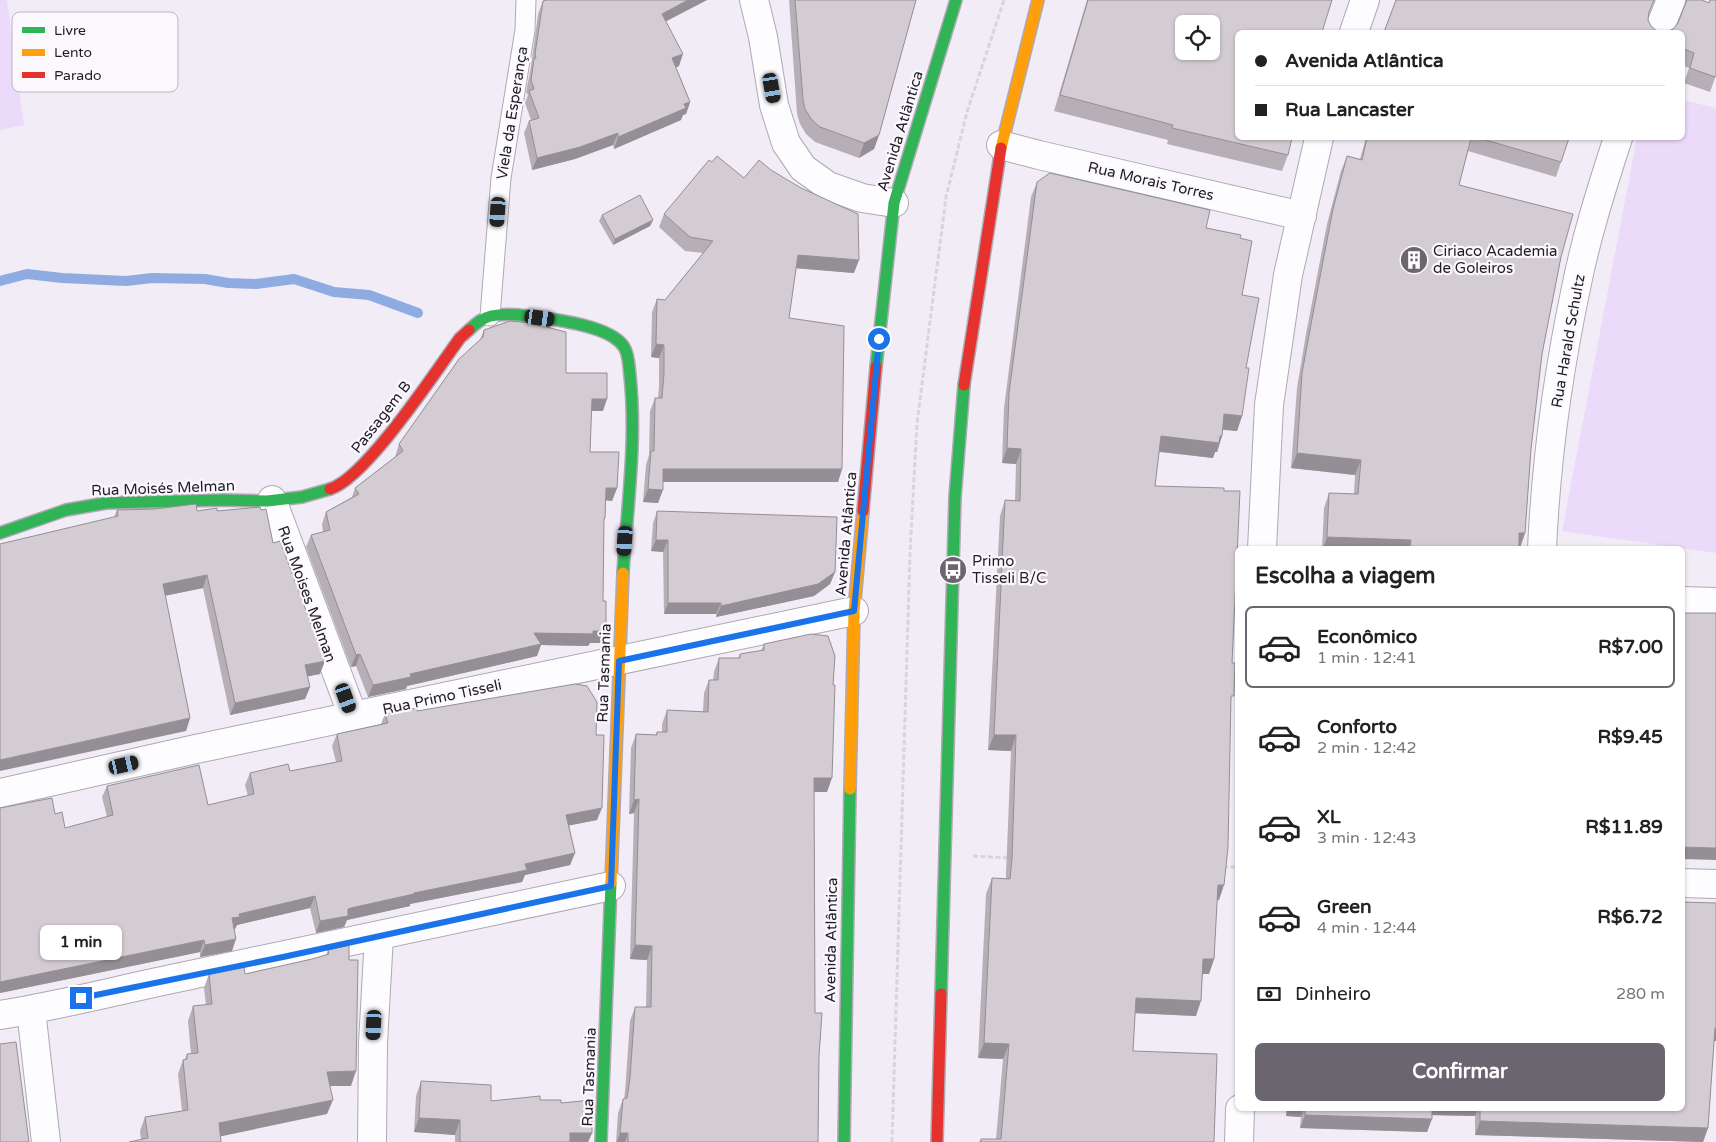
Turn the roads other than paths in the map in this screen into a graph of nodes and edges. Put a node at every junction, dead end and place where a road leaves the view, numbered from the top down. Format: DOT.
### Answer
graph roads {
  1 [pos="526,0"];
  2 [pos="754,0"];
  3 [pos="956,0"];
  4 [pos="1038,0"];
  5 [pos="1365,0"];
  6 [pos="1671,0"];
  7 [pos="1355,30"];
  8 [pos="1659,30"];
  9 [pos="1319,140"];
  10 [pos="1617,140"];
  11 [pos="1001,145"];
  12 [pos="894,203"];
  13 [pos="1302,216"];
  14 [pos="490,316"];
  15 [pos="272,500"];
  16 [pos="0,533"];
  17 [pos="1262,546"];
  18 [pos="1542,546"];
  19 [pos="1685,601"];
  20 [pos="1716,602"];
  21 [pos="854,611"];
  22 [pos="619,661"];
  23 [pos="353,716"];
  24 [pos="0,793"];
  25 [pos="1685,883"];
  26 [pos="1716,884"];
  27 [pos="611,886"];
  28 [pos="379,936"];
  29 [pos="31,1010"];
  30 [pos="0,1015"];
  31 [pos="1240,1111"];
  32 [pos="46,1142"];
  33 [pos="372,1142"];
  34 [pos="601,1142"];
  35 [pos="844,1142"];
  36 [pos="937,1142"];
  37 [pos="1239,1142"];
  1 -- 14 [label="lane, Viela da Esperança"];
  2 -- 12 [label="street"];
  3 -- 12 [label="main road, Avenida Atlântica"];
  4 -- 11 [label="main road"];
  5 -- 7 [label="street"];
  6 -- 8 [label="street"];
  9 -- 13 [label="street"];
  10 -- 18 [label="street, Rua Harald Schultz"];
  11 -- 13 [label="street, Rua Morais Torres"];
  11 -- 36 [label="main road"];
  12 -- 21 [label="main road, Avenida Atlântica"];
  13 -- 17 [label="street"];
  14 -- 15 [label="main road, Passagem B"];
  14 -- 22 [label="main road, Rua Tasmania"];
  15 -- 16 [label="main road, Rua Moisés Melman"];
  15 -- 23 [label="street, Rua Moises Melman"];
  19 -- 20 [label="street"];
  21 -- 22 [label="street, Rua Primo Tisseli"];
  21 -- 35 [label="main road, Avenida Atlântica"];
  22 -- 23 [label="street, Rua Primo Tisseli"];
  22 -- 27 [label="main road, Rua Tasmania"];
  23 -- 24 [label="street, Rua Primo Tisseli"];
  25 -- 26 [label="street"];
  27 -- 28 [label="street"];
  27 -- 34 [label="main road, Rua Tasmania"];
  28 -- 29 [label="street"];
  28 -- 33 [label="street"];
  29 -- 30 [label="street"];
  29 -- 32 [label="street"];
  31 -- 37 [label="street"];
}
